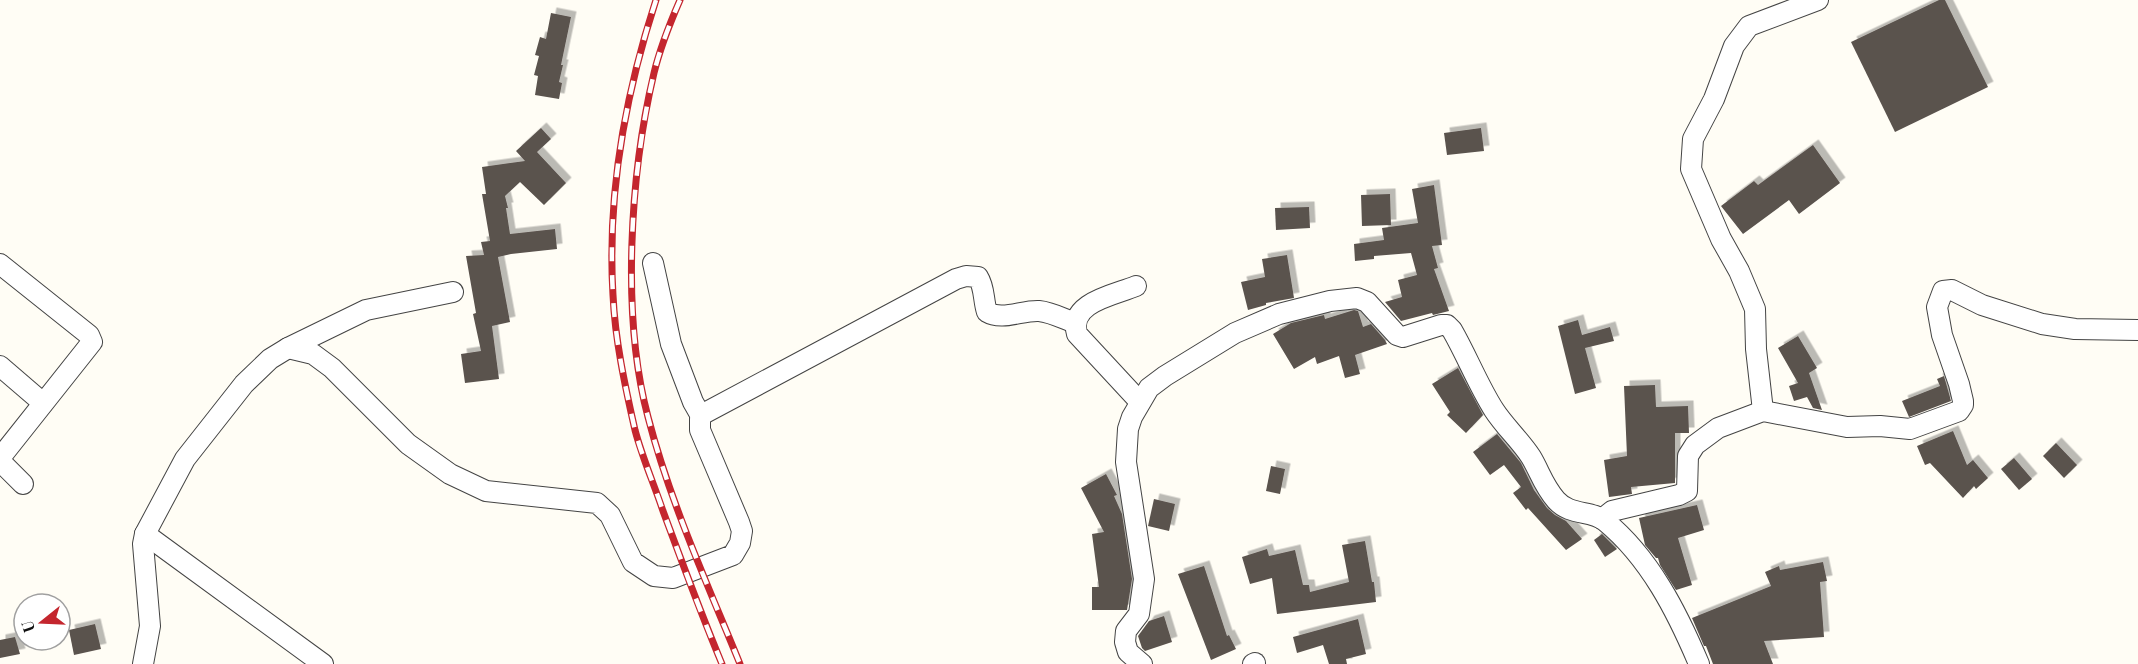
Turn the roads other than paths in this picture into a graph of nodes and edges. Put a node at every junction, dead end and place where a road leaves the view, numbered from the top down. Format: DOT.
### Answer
graph roads {
  1 [pos="1818,0"];
  2 [pos="652,262"];
  3 [pos="0,264"];
  4 [pos="1136,286"];
  5 [pos="453,292"];
  6 [pos="1076,324"];
  7 [pos="2138,330"];
  8 [pos="288,348"];
  9 [pos="0,366"];
  10 [pos="1140,402"];
  11 [pos="42,403"];
  12 [pos="1763,411"];
  13 [pos="701,416"];
  14 [pos="0,460"];
  15 [pos="23,484"];
  16 [pos="1602,519"];
  17 [pos="145,534"];
  18 [pos="143,664"];
  19 [pos="323,664"];
  20 [pos="1142,664"];
  21 [pos="1699,664"];
  1 -- 12 [label="street"];
  2 -- 13 [label="street"];
  3 -- 11 [label="street"];
  4 -- 6 [label="street"];
  5 -- 8 [label="street"];
  6 -- 10 [label="street"];
  6 -- 13 [label="street"];
  7 -- 12 [label="street"];
  8 -- 13 [label="street"];
  8 -- 17 [label="street"];
  9 -- 11 [label="street"];
  10 -- 16 [label="street"];
  10 -- 20 [label="street"];
  11 -- 14 [label="street"];
  12 -- 16 [label="street"];
  14 -- 15 [label="street"];
  16 -- 21 [label="street"];
  17 -- 18 [label="street"];
  17 -- 19 [label="street"];
}
